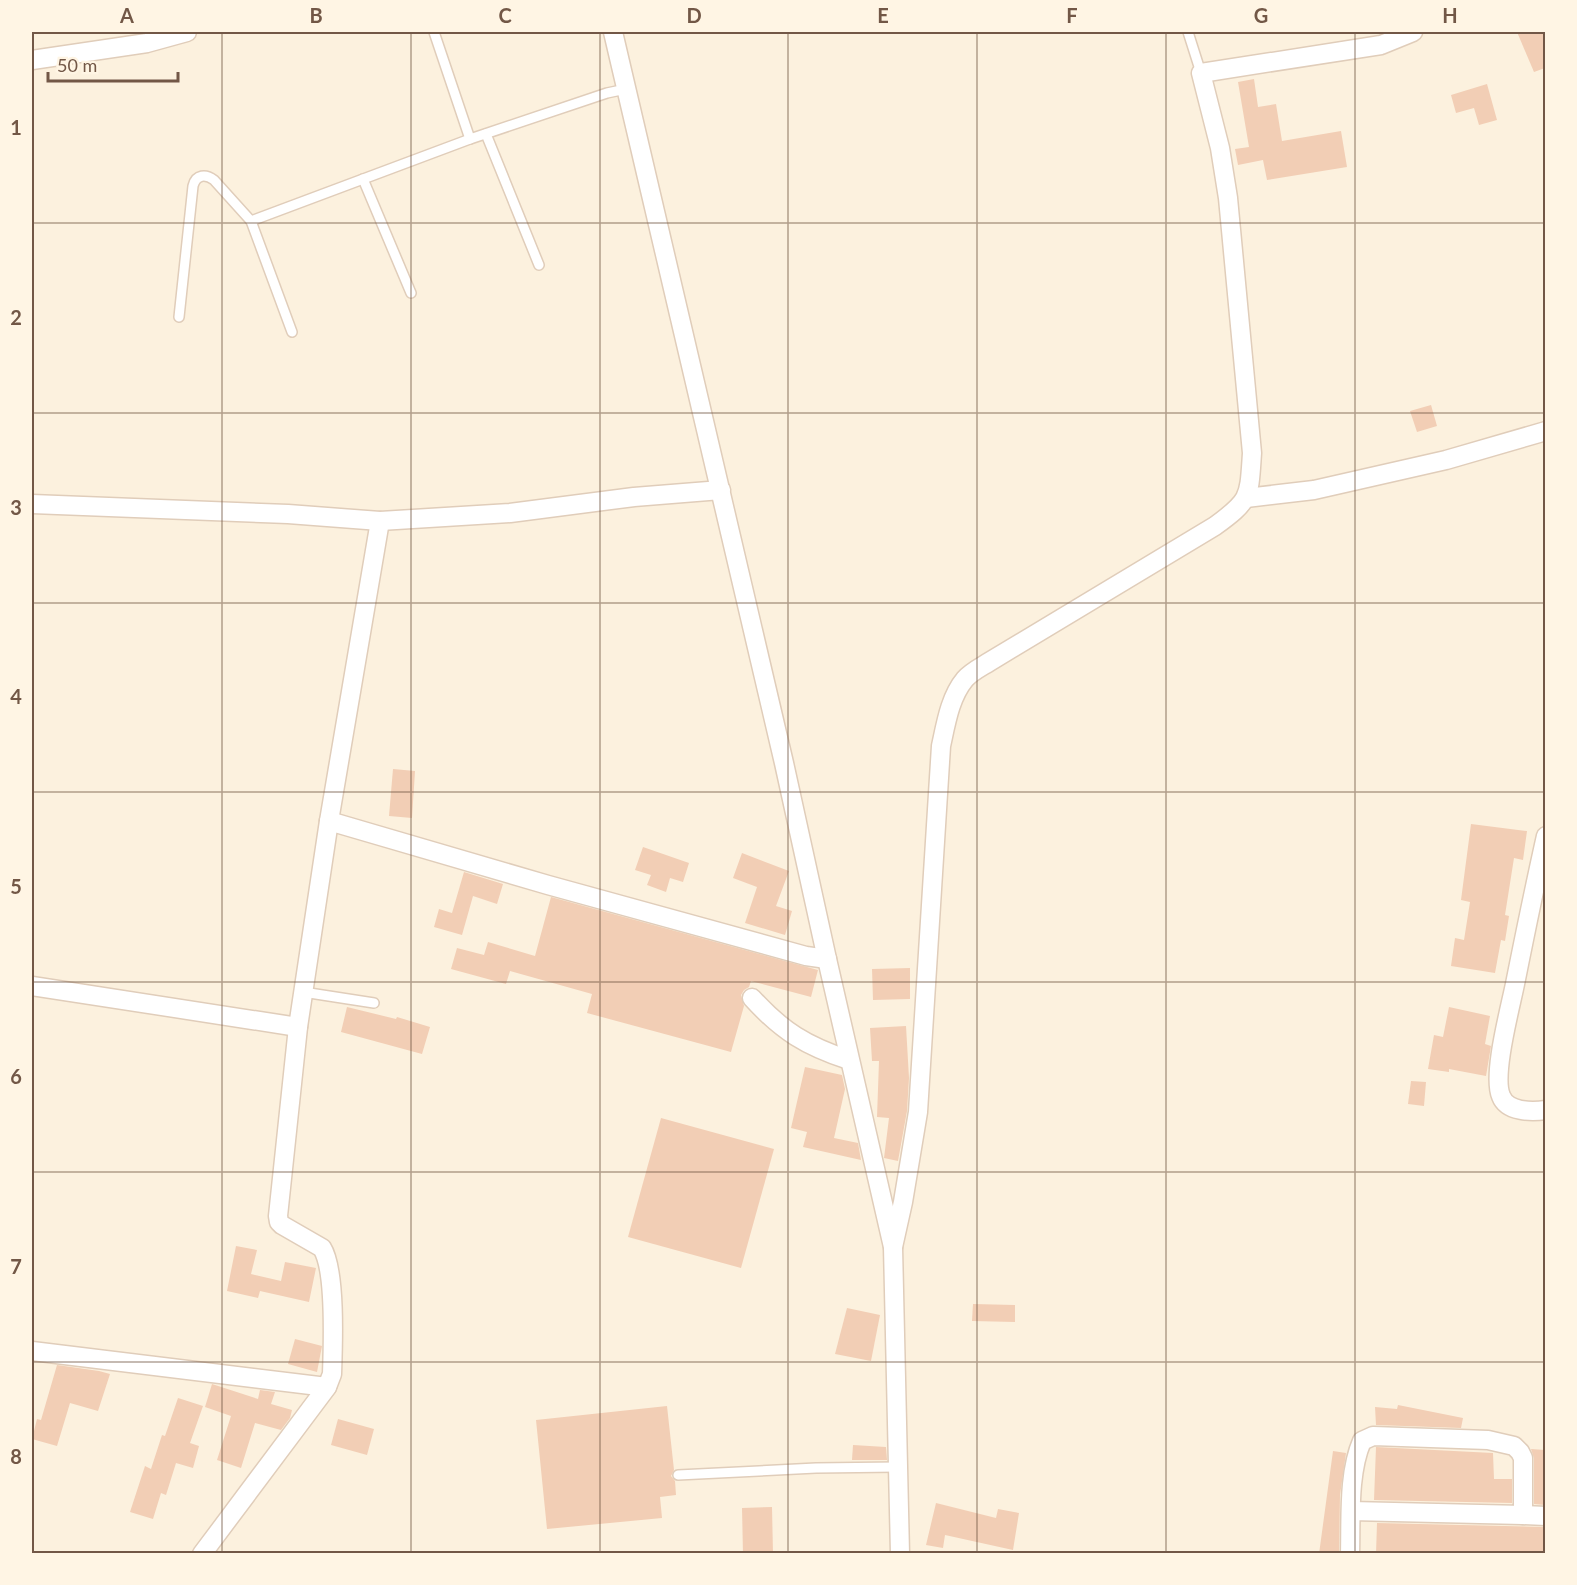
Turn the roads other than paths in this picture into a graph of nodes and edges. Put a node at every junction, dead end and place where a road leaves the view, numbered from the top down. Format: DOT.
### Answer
graph roads {
  1 [pos="187,32"];
  2 [pos="434,32"];
  3 [pos="612,32"];
  4 [pos="1188,32"];
  5 [pos="1413,32"];
  6 [pos="32,60"];
  7 [pos="1201,73"];
  8 [pos="626,89"];
  9 [pos="486,134"];
  10 [pos="470,139"];
  11 [pos="363,180"];
  12 [pos="251,221"];
  13 [pos="539,265"];
  14 [pos="411,293"];
  15 [pos="179,317"];
  16 [pos="292,332"];
  17 [pos="1545,431"];
  18 [pos="721,490"];
  19 [pos="1246,498"];
  20 [pos="32,504"];
  21 [pos="380,521"];
  22 [pos="329,821"];
  23 [pos="1545,836"];
  24 [pos="826,959"];
  25 [pos="32,986"];
  26 [pos="303,992"];
  27 [pos="752,998"];
  28 [pos="374,1003"];
  29 [pos="298,1027"];
  30 [pos="849,1060"];
  31 [pos="1545,1110"];
  32 [pos="893,1246"];
  33 [pos="32,1351"];
  34 [pos="327,1387"];
  35 [pos="898,1467"];
  36 [pos="678,1475"];
  37 [pos="1351,1511"];
  38 [pos="1523,1515"];
  39 [pos="1545,1516"];
  40 [pos="903,1553"];
  41 [pos="202,1554"];
  42 [pos="1350,1554"];
  1 -- 6 [label="street"];
  2 -- 10 [label="lane"];
  3 -- 8 [label="street"];
  4 -- 7 [label="lane"];
  5 -- 7 [label="street"];
  7 -- 19 [label="street"];
  8 -- 9 [label="lane"];
  8 -- 18 [label="street"];
  9 -- 10 [label="lane"];
  9 -- 13 [label="lane"];
  10 -- 11 [label="lane"];
  11 -- 12 [label="lane"];
  11 -- 14 [label="lane"];
  12 -- 15 [label="lane"];
  12 -- 16 [label="lane"];
  17 -- 19 [label="street"];
  18 -- 21 [label="street"];
  18 -- 24 [label="street"];
  19 -- 32 [label="street"];
  20 -- 21 [label="street"];
  21 -- 22 [label="street"];
  22 -- 24 [label="street"];
  22 -- 26 [label="street"];
  23 -- 31 [label="street"];
  24 -- 30 [label="street"];
  25 -- 29 [label="street"];
  26 -- 28 [label="lane"];
  26 -- 29 [label="street"];
  27 -- 30 [label="street"];
  29 -- 34 [label="street"];
  30 -- 32 [label="street"];
  32 -- 35 [label="street"];
  33 -- 34 [label="street"];
  34 -- 41 [label="street"];
  35 -- 36 [label="lane"];
  35 -- 40 [label="street"];
  37 -- 38 [label="street"];
  37 -- 38 [label="street"];
  37 -- 42 [label="street"];
  38 -- 39 [label="street"];
}
